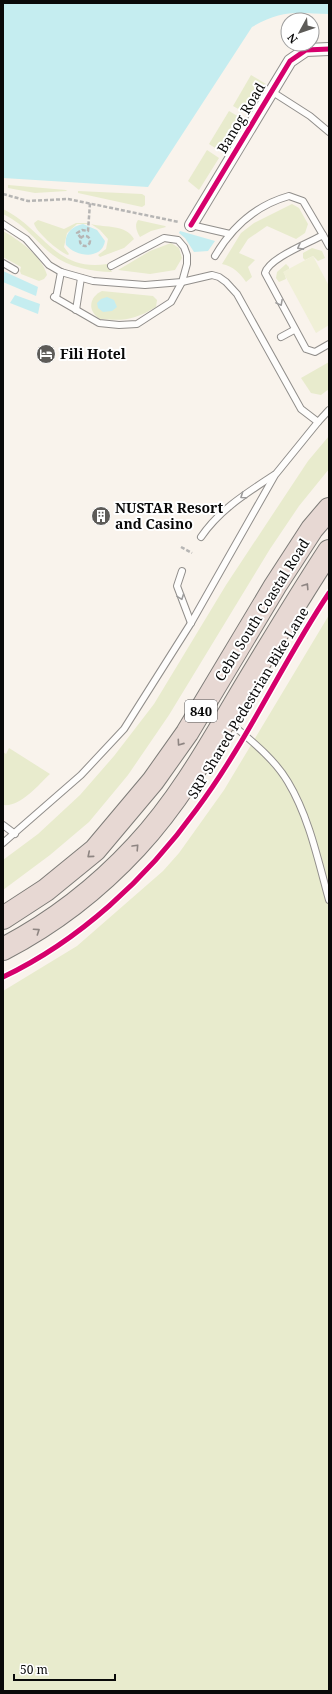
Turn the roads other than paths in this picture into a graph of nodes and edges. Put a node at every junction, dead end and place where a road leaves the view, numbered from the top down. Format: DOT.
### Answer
graph roads {
  1 [pos="329,49"];
  2 [pos="271,91"];
  3 [pos="329,132"];
  4 [pos="3,224"];
  5 [pos="191,225"];
  6 [pos="230,234"];
  7 [pos="323,235"];
  8 [pos="329,246"];
  9 [pos="215,256"];
  10 [pos="3,263"];
  11 [pos="111,266"];
  12 [pos="15,270"];
  13 [pos="61,272"];
  14 [pos="81,278"];
  15 [pos="182,282"];
  16 [pos="76,310"];
  17 [pos="294,330"];
  18 [pos="281,337"];
  19 [pos="329,344"];
  20 [pos="329,410"];
  21 [pos="318,422"];
  22 [pos="276,475"];
  23 [pos="329,509"];
  24 [pos="201,537"];
  25 [pos="329,551"];
  26 [pos="182,571"];
  27 [pos="191,623"];
  28 [pos="226,720"];
  29 [pos="3,825"];
  30 [pos="15,834"];
  31 [pos="3,843"];
  32 [pos="329,900"];
  33 [pos="3,918"];
  34 [pos="3,949"];
  1 -- 2 [label="street, Banog Road"];
  2 -- 3 [label="lane"];
  2 -- 5 [label="street, Banog Road"];
  4 -- 13 [label="lane"];
  5 -- 6 [label="lane"];
  6 -- 7 [label="lane"];
  6 -- 9 [label="lane"];
  7 -- 8 [label="lane"];
  7 -- 17 [label="lane, one-way"];
  10 -- 12 [label="lane"];
  11 -- 15 [label="lane"];
  13 -- 14 [label="lane"];
  13 -- 16 [label="lane"];
  14 -- 15 [label="lane"];
  14 -- 16 [label="lane"];
  15 -- 16 [label="lane"];
  15 -- 21 [label="lane"];
  17 -- 18 [label="lane"];
  17 -- 19 [label="lane"];
  20 -- 21 [label="lane"];
  21 -- 22 [label="lane"];
  22 -- 24 [label="lane, one-way"];
  22 -- 27 [label="lane"];
  23 -- 33 [label="highway, Cebu South Coastal Road / 840, one-way"];
  28 -- 25 [label="highway, Cebu South Coastal Road / 840, one-way"];
  26 -- 27 [label="lane, one-way"];
  27 -- 30 [label="lane"];
  28 -- 32 [label="lane"];
  34 -- 28 [label="highway, Cebu South Coastal Road / 840, one-way"];
  29 -- 30 [label="lane"];
  30 -- 31 [label="lane"];
}
